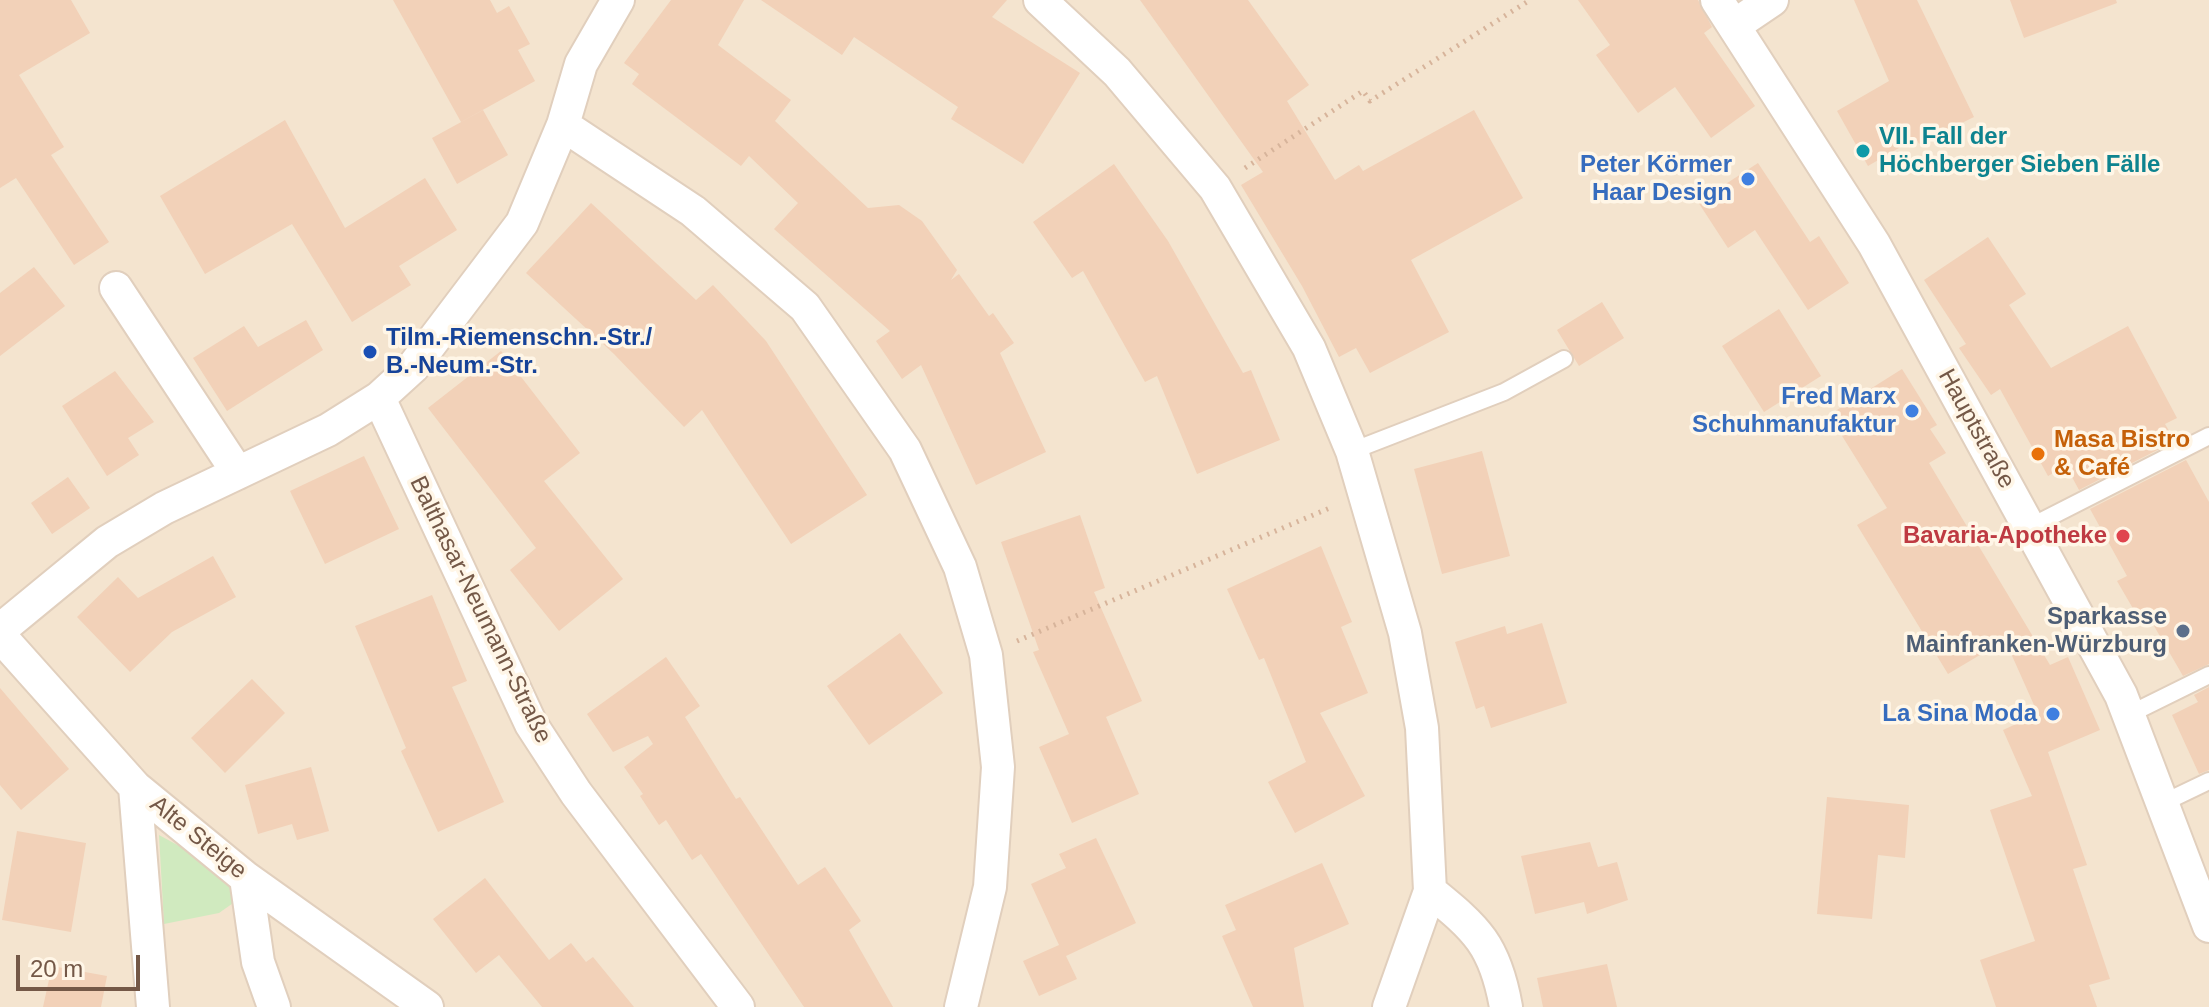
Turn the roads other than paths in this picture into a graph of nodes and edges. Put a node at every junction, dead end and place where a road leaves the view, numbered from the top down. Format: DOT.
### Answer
graph roads {
  1 [pos="618,0"];
  2 [pos="1040,0"];
  3 [pos="1772,0"];
  4 [pos="1726,12"];
  5 [pos="563,125"];
  6 [pos="116,288"];
  7 [pos="1564,359"];
  8 [pos="379,398"];
  9 [pos="2209,436"];
  10 [pos="1352,451"];
  11 [pos="238,473"];
  12 [pos="2030,527"];
  13 [pos="0,633"];
  14 [pos="2209,675"];
  15 [pos="2128,715"];
  16 [pos="2209,781"];
  17 [pos="135,787"];
  18 [pos="2163,803"];
  19 [pos="246,878"];
  20 [pos="1430,891"];
  21 [pos="2209,926"];
  22 [pos="153,1007"];
  23 [pos="274,1007"];
  24 [pos="427,1007"];
  25 [pos="738,1007"];
  26 [pos="961,1007"];
  27 [pos="1389,1007"];
  28 [pos="1506,1007"];
  1 -- 5 [label="street"];
  2 -- 10 [label="street"];
  3 -- 4 [label="street"];
  4 -- 12 [label="street, Hauptstraße"];
  5 -- 8 [label="street"];
  5 -- 26 [label="street"];
  6 -- 11 [label="street"];
  7 -- 10 [label="lane"];
  8 -- 11 [label="street"];
  8 -- 25 [label="street, Balthasar-Neumann-Straße"];
  9 -- 12 [label="lane"];
  10 -- 20 [label="street"];
  11 -- 13 [label="street"];
  12 -- 15 [label="street, Hauptstraße"];
  13 -- 17 [label="street, Alte Steige"];
  14 -- 15 [label="lane"];
  15 -- 18 [label="street, Hauptstraße"];
  16 -- 18 [label="lane"];
  17 -- 19 [label="street, Alte Steige"];
  17 -- 22 [label="street"];
  18 -- 21 [label="street, Hauptstraße"];
  19 -- 23 [label="street"];
  19 -- 24 [label="street, Alte Steige"];
  20 -- 27 [label="street"];
  20 -- 28 [label="street"];
}
